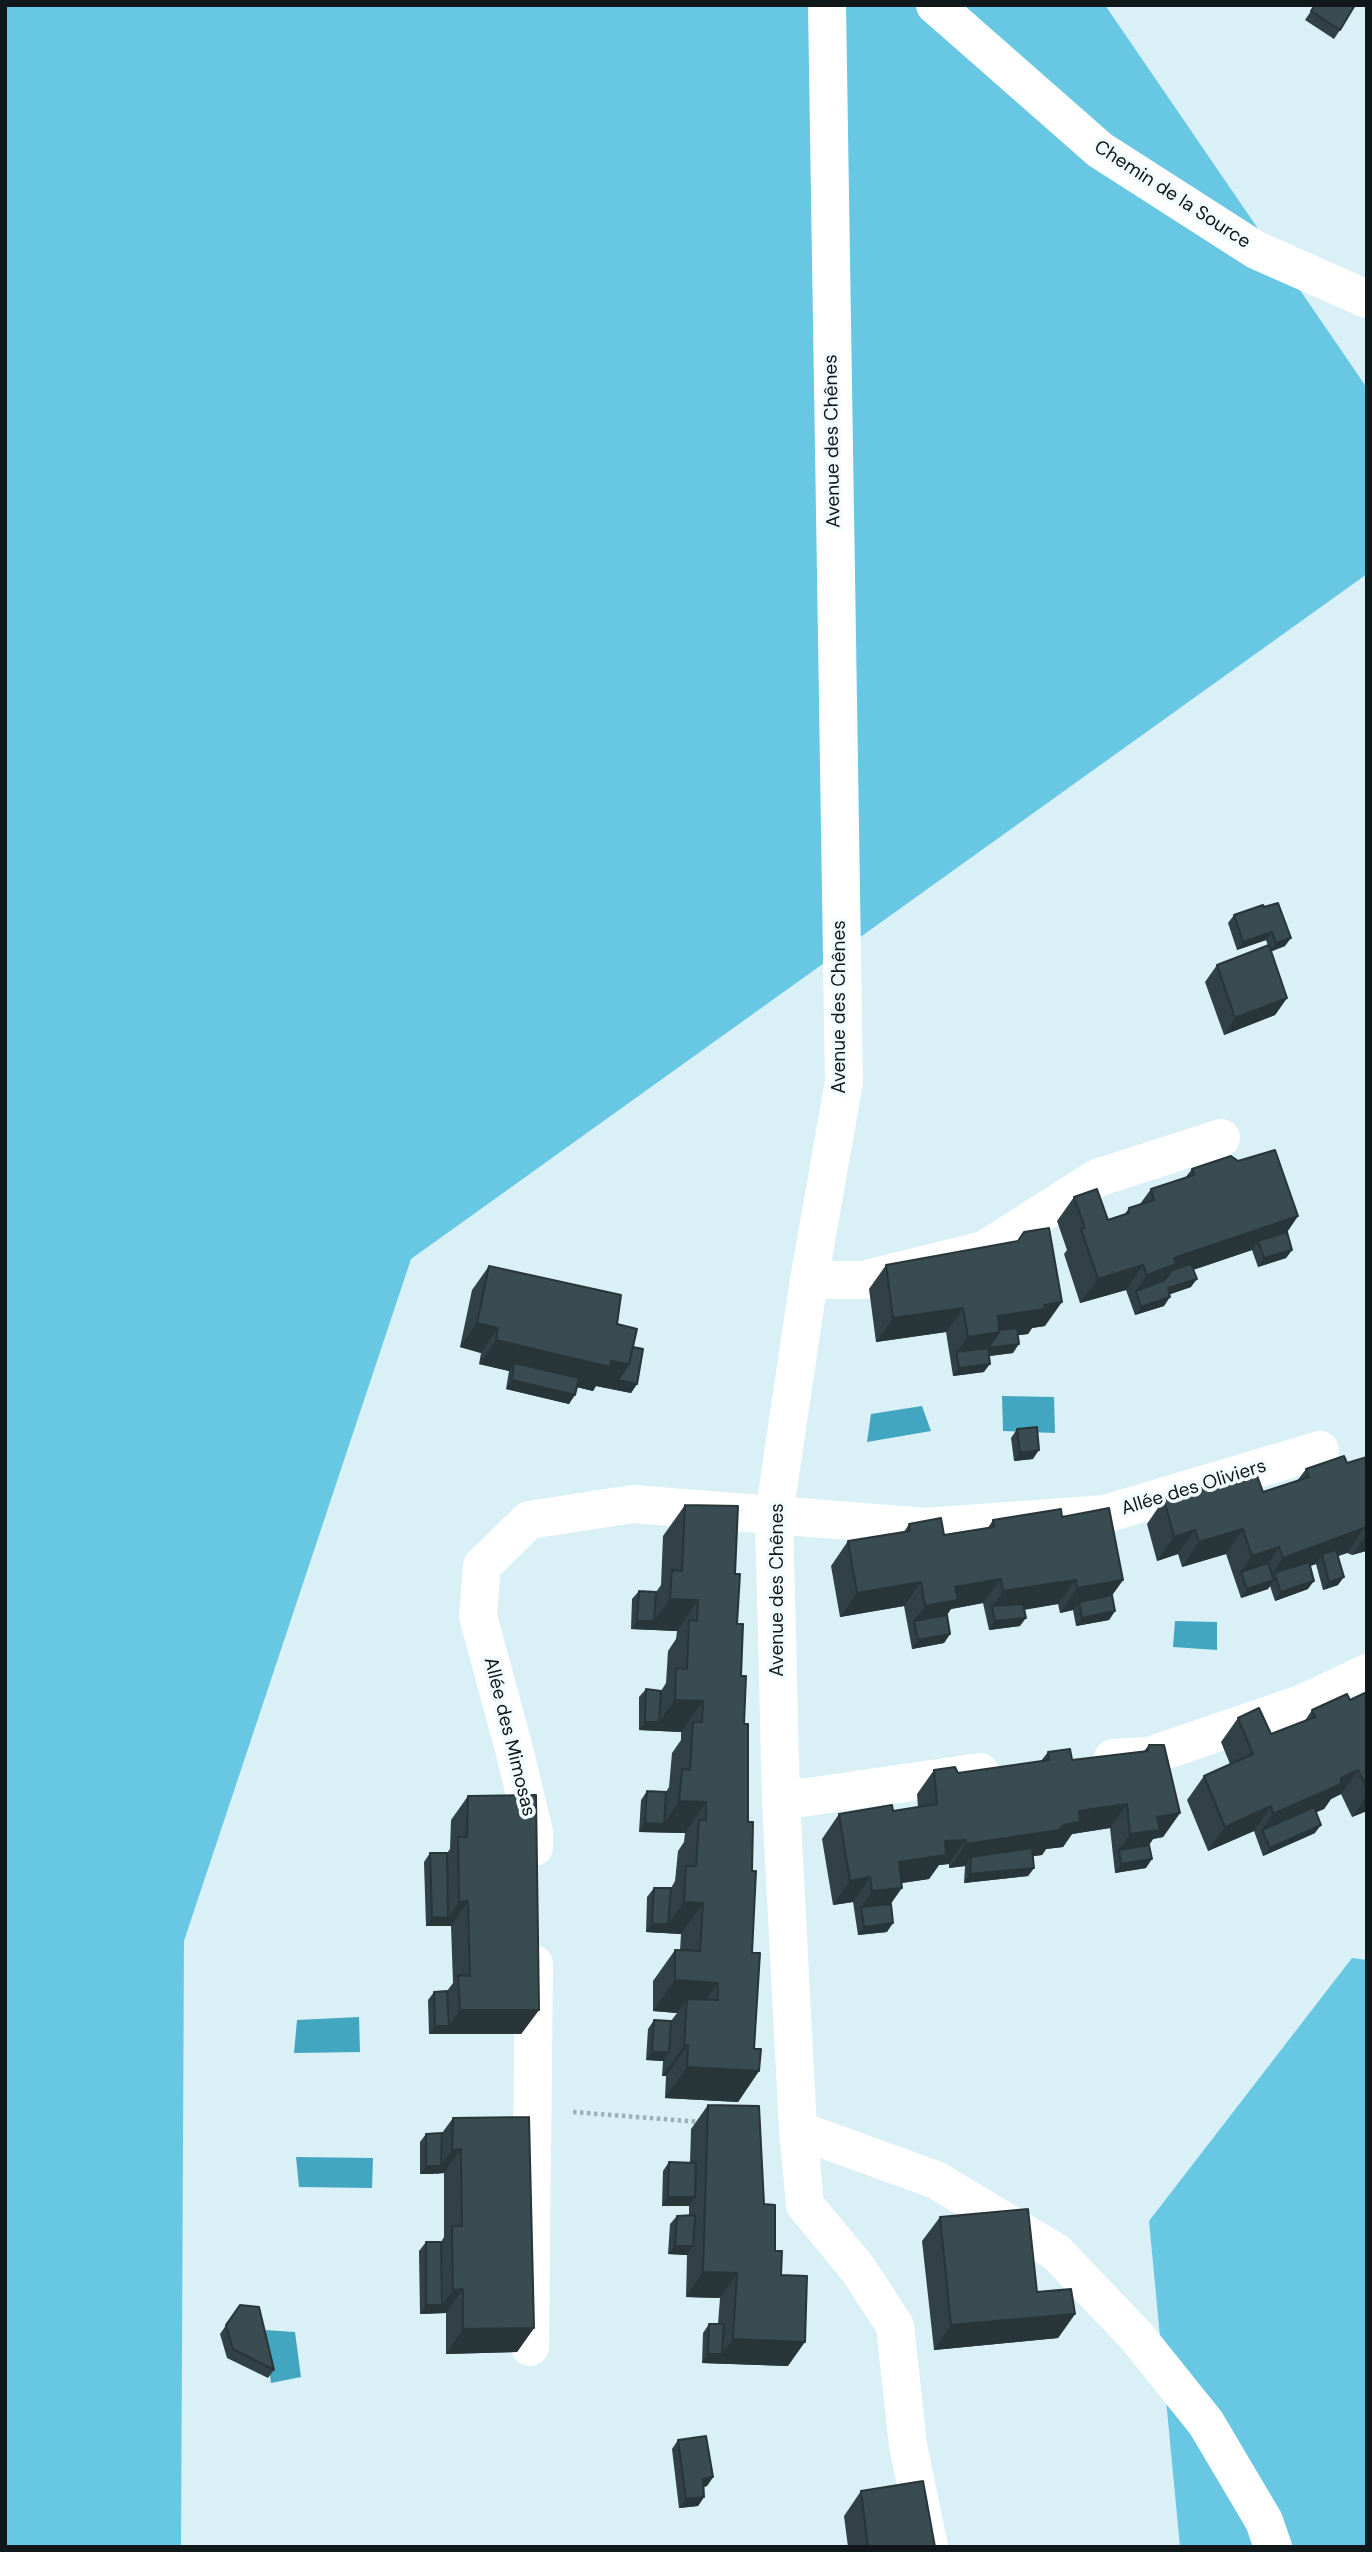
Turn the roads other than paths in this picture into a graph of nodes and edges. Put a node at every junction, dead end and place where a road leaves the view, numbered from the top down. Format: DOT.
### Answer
graph roads {
  1 [pos="827,5"];
  2 [pos="935,5"];
  3 [pos="1367,299"];
  4 [pos="1221,1138"];
  5 [pos="809,1280"];
  6 [pos="1320,1450"];
  7 [pos="774,1515"];
  8 [pos="1367,1673"];
  9 [pos="1081,1760"];
  10 [pos="1013,1767"];
  11 [pos="781,1801"];
  12 [pos="534,1886"];
  13 [pos="534,1927"];
  14 [pos="798,2130"];
  15 [pos="530,2347"];
  16 [pos="929,2547"];
  17 [pos="1273,2547"];
  1 -- 5 [label="street, Avenue des Chênes"];
  2 -- 3 [label="street, Chemin de la Source"];
  4 -- 5 [label="street"];
  5 -- 7 [label="street, Avenue des Chênes"];
  6 -- 7 [label="street, Allée des Oliviers"];
  7 -- 11 [label="street, Avenue des Chênes"];
  7 -- 12 [label="street, Allée des Mimosas"];
  8 -- 9 [label="street"];
  10 -- 11 [label="street"];
  11 -- 14 [label="street, Avenue des Chênes"];
  13 -- 15 [label="street"];
  14 -- 16 [label="street, Avenue des Chênes"];
  14 -- 17 [label="street"];
}
